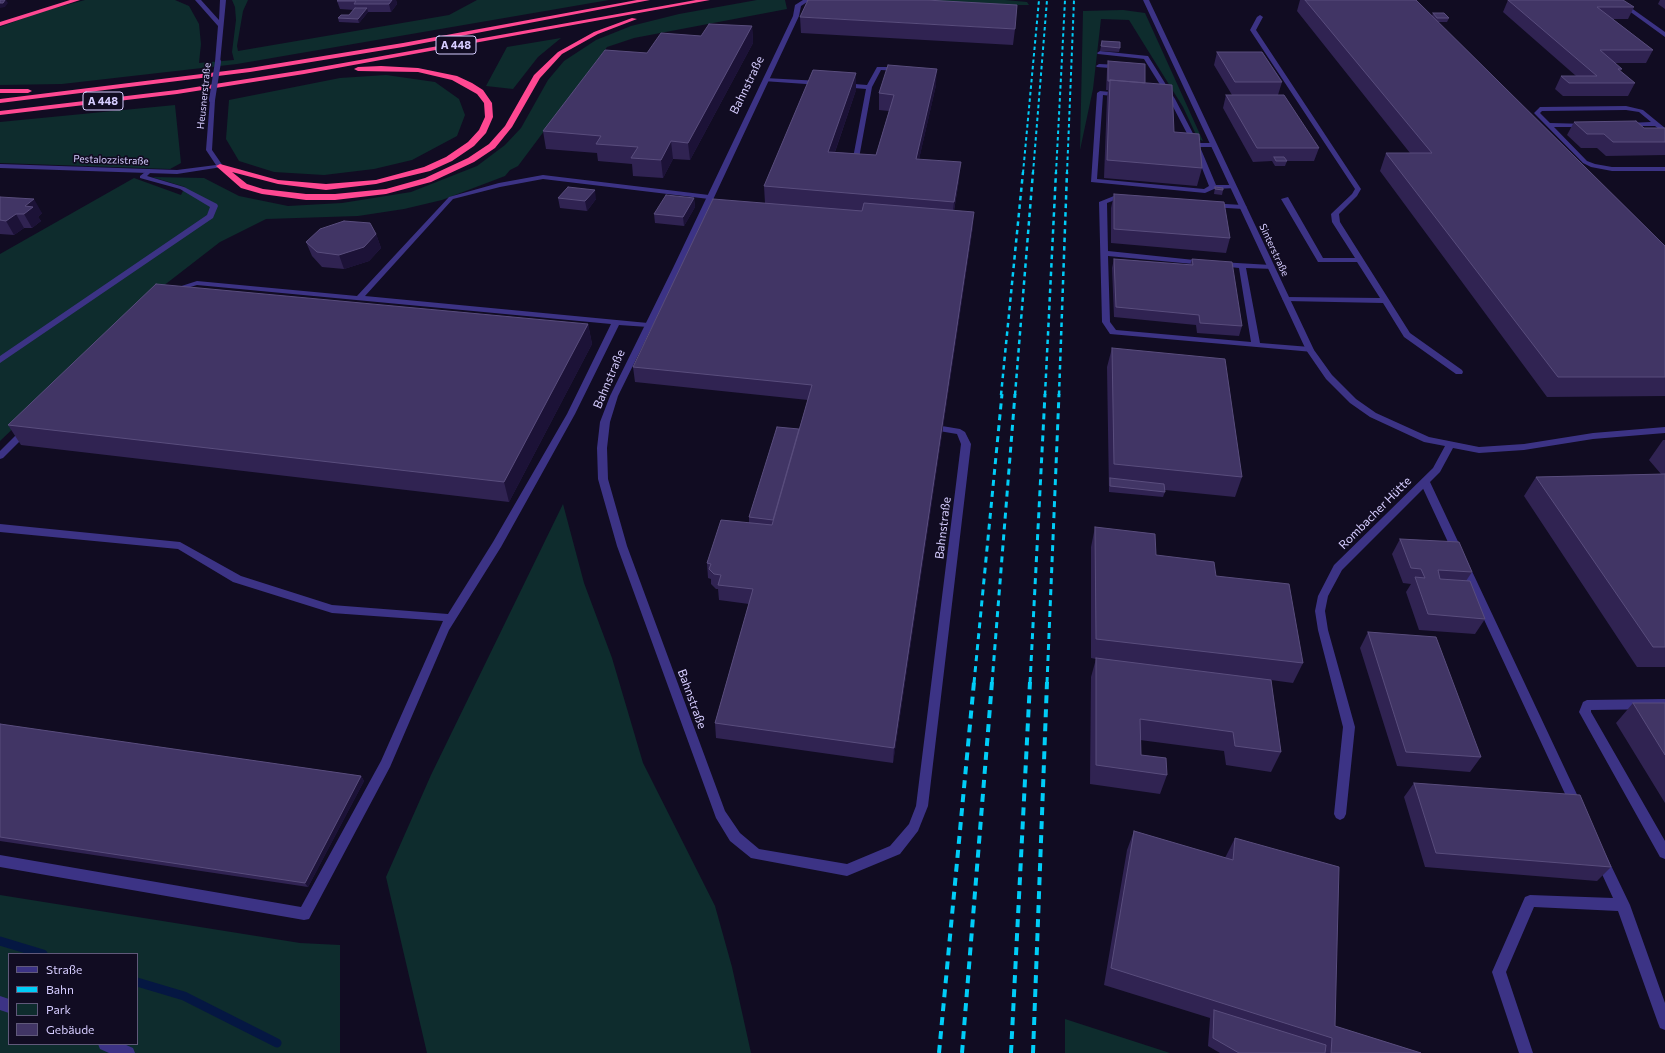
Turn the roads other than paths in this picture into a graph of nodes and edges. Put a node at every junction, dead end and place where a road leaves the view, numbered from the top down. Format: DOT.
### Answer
graph roads {
  1 [pos="54,0"];
  2 [pos="77,0"];
  3 [pos="198,0"];
  4 [pos="223,0"];
  5 [pos="647,0"];
  6 [pos="707,0"];
  7 [pos="715,0"];
  8 [pos="807,0"];
  9 [pos="1146,0"];
  10 [pos="1617,0"];
  11 [pos="0,16"];
  12 [pos="1260,17"];
  13 [pos="0,24"];
  14 [pos="220,25"];
  15 [pos="1665,35"];
  16 [pos="1100,53"];
  17 [pos="1099,66"];
  18 [pos="1130,68"];
  19 [pos="908,69"];
  20 [pos="1146,70"];
  21 [pos="1154,70"];
  22 [pos="764,80"];
  23 [pos="824,84"];
  24 [pos="831,84"];
  25 [pos="139,85"];
  26 [pos="869,87"];
  27 [pos="205,88"];
  28 [pos="0,91"];
  29 [pos="1129,96"];
  30 [pos="0,101"];
  31 [pos="0,113"];
  32 [pos="1657,124"];
  33 [pos="1548,125"];
  34 [pos="1595,125"];
  35 [pos="1618,125"];
  36 [pos="1665,132"];
  37 [pos="1196,145"];
  38 [pos="1214,145"];
  39 [pos="856,158"];
  40 [pos="0,166"];
  41 [pos="220,166"];
  42 [pos="1665,169"];
  43 [pos="150,171"];
  44 [pos="1213,186"];
  45 [pos="1234,187"];
  46 [pos="1285,199"];
  47 [pos="1136,200"];
  48 [pos="709,202"];
  49 [pos="1204,205"];
  50 [pos="1243,207"];
  51 [pos="1104,253"];
  52 [pos="1360,260"];
  53 [pos="1242,266"];
  54 [pos="1271,267"];
  55 [pos="162,294"];
  56 [pos="360,297"];
  57 [pos="1286,299"];
  58 [pos="1386,301"];
  59 [pos="616,322"];
  60 [pos="648,325"];
  61 [pos="1256,345"];
  62 [pos="1310,350"];
  63 [pos="0,360"];
  64 [pos="1459,372"];
  65 [pos="34,422"];
  66 [pos="942,429"];
  67 [pos="1665,430"];
  68 [pos="1450,445"];
  69 [pos="0,456"];
  70 [pos="1425,482"];
  71 [pos="0,528"];
  72 [pos="452,618"];
  73 [pos="1665,704"];
  74 [pos="1340,814"];
  75 [pos="1582,819"];
  76 [pos="1596,848"];
  77 [pos="1665,854"];
  78 [pos="0,861"];
  79 [pos="1623,905"];
  80 [pos="1665,1023"];
  81 [pos="108,1045"];
  82 [pos="128,1053"];
  83 [pos="1526,1053"];
  1 -- 11 [label="highway"];
  2 -- 13 [label="highway"];
  3 -- 14 [label="street"];
  4 -- 14 [label="street, Heusnerstraße"];
  5 -- 25 [label="highway, A 448"];
  6 -- 27 [label="highway, A 448"];
  7 -- 41 [label="highway"];
  8 -- 22 [label="street, Bahnstraße"];
  9 -- 38 [label="street, Sinterstraße"];
  10 -- 15 [label="street"];
  12 -- 52 [label="street"];
  14 -- 41 [label="street, Heusnerstraße, bridge"];
  16 -- 21 [label="street"];
  17 -- 18 [label="street"];
  19 -- 26 [label="street"];
  20 -- 21 [label="street"];
  21 -- 37 [label="street"];
  22 -- 23 [label="street"];
  22 -- 48 [label="street, Bahnstraße"];
  24 -- 26 [label="street"];
  25 -- 28 [label="highway"];
  25 -- 30 [label="highway, A 448"];
  26 -- 39 [label="street"];
  27 -- 31 [label="highway, A 448"];
  27 -- 41 [label="highway"];
  29 -- 44 [label="street"];
  32 -- 33 [label="street"];
  32 -- 35 [label="street"];
  32 -- 36 [label="street"];
  33 -- 34 [label="street"];
  33 -- 42 [label="street"];
  37 -- 38 [label="street"];
  37 -- 44 [label="street"];
  38 -- 45 [label="street, Sinterstraße"];
  40 -- 43 [label="street, Pestalozzistraße"];
  41 -- 43 [label="street, Pestalozzistraße"];
  43 -- 63 [label="street"];
  44 -- 45 [label="street"];
  45 -- 50 [label="street, Sinterstraße"];
  46 -- 52 [label="street"];
  47 -- 51 [label="street"];
  48 -- 56 [label="street"];
  48 -- 60 [label="street, Bahnstraße"];
  49 -- 50 [label="street"];
  50 -- 54 [label="street, Sinterstraße"];
  51 -- 53 [label="street"];
  51 -- 61 [label="street"];
  52 -- 58 [label="street"];
  53 -- 54 [label="street"];
  53 -- 61 [label="street"];
  54 -- 57 [label="street, Sinterstraße"];
  55 -- 56 [label="street"];
  56 -- 59 [label="street"];
  57 -- 58 [label="street"];
  57 -- 62 [label="street, Sinterstraße"];
  58 -- 64 [label="street"];
  59 -- 60 [label="street"];
  59 -- 72 [label="street"];
  60 -- 66 [label="street, Bahnstraße"];
  61 -- 62 [label="street"];
  62 -- 68 [label="street, Sinterstraße"];
  65 -- 69 [label="street"];
  67 -- 68 [label="street"];
  68 -- 70 [label="street, Rombacher Hütte"];
  70 -- 74 [label="street, Rombacher Hütte"];
  70 -- 75 [label="street"];
  71 -- 72 [label="street"];
  72 -- 78 [label="street"];
  73 -- 77 [label="street"];
  76 -- 79 [label="street"];
  79 -- 80 [label="street"];
  79 -- 83 [label="street"];
  81 -- 82 [label="street"];
}
